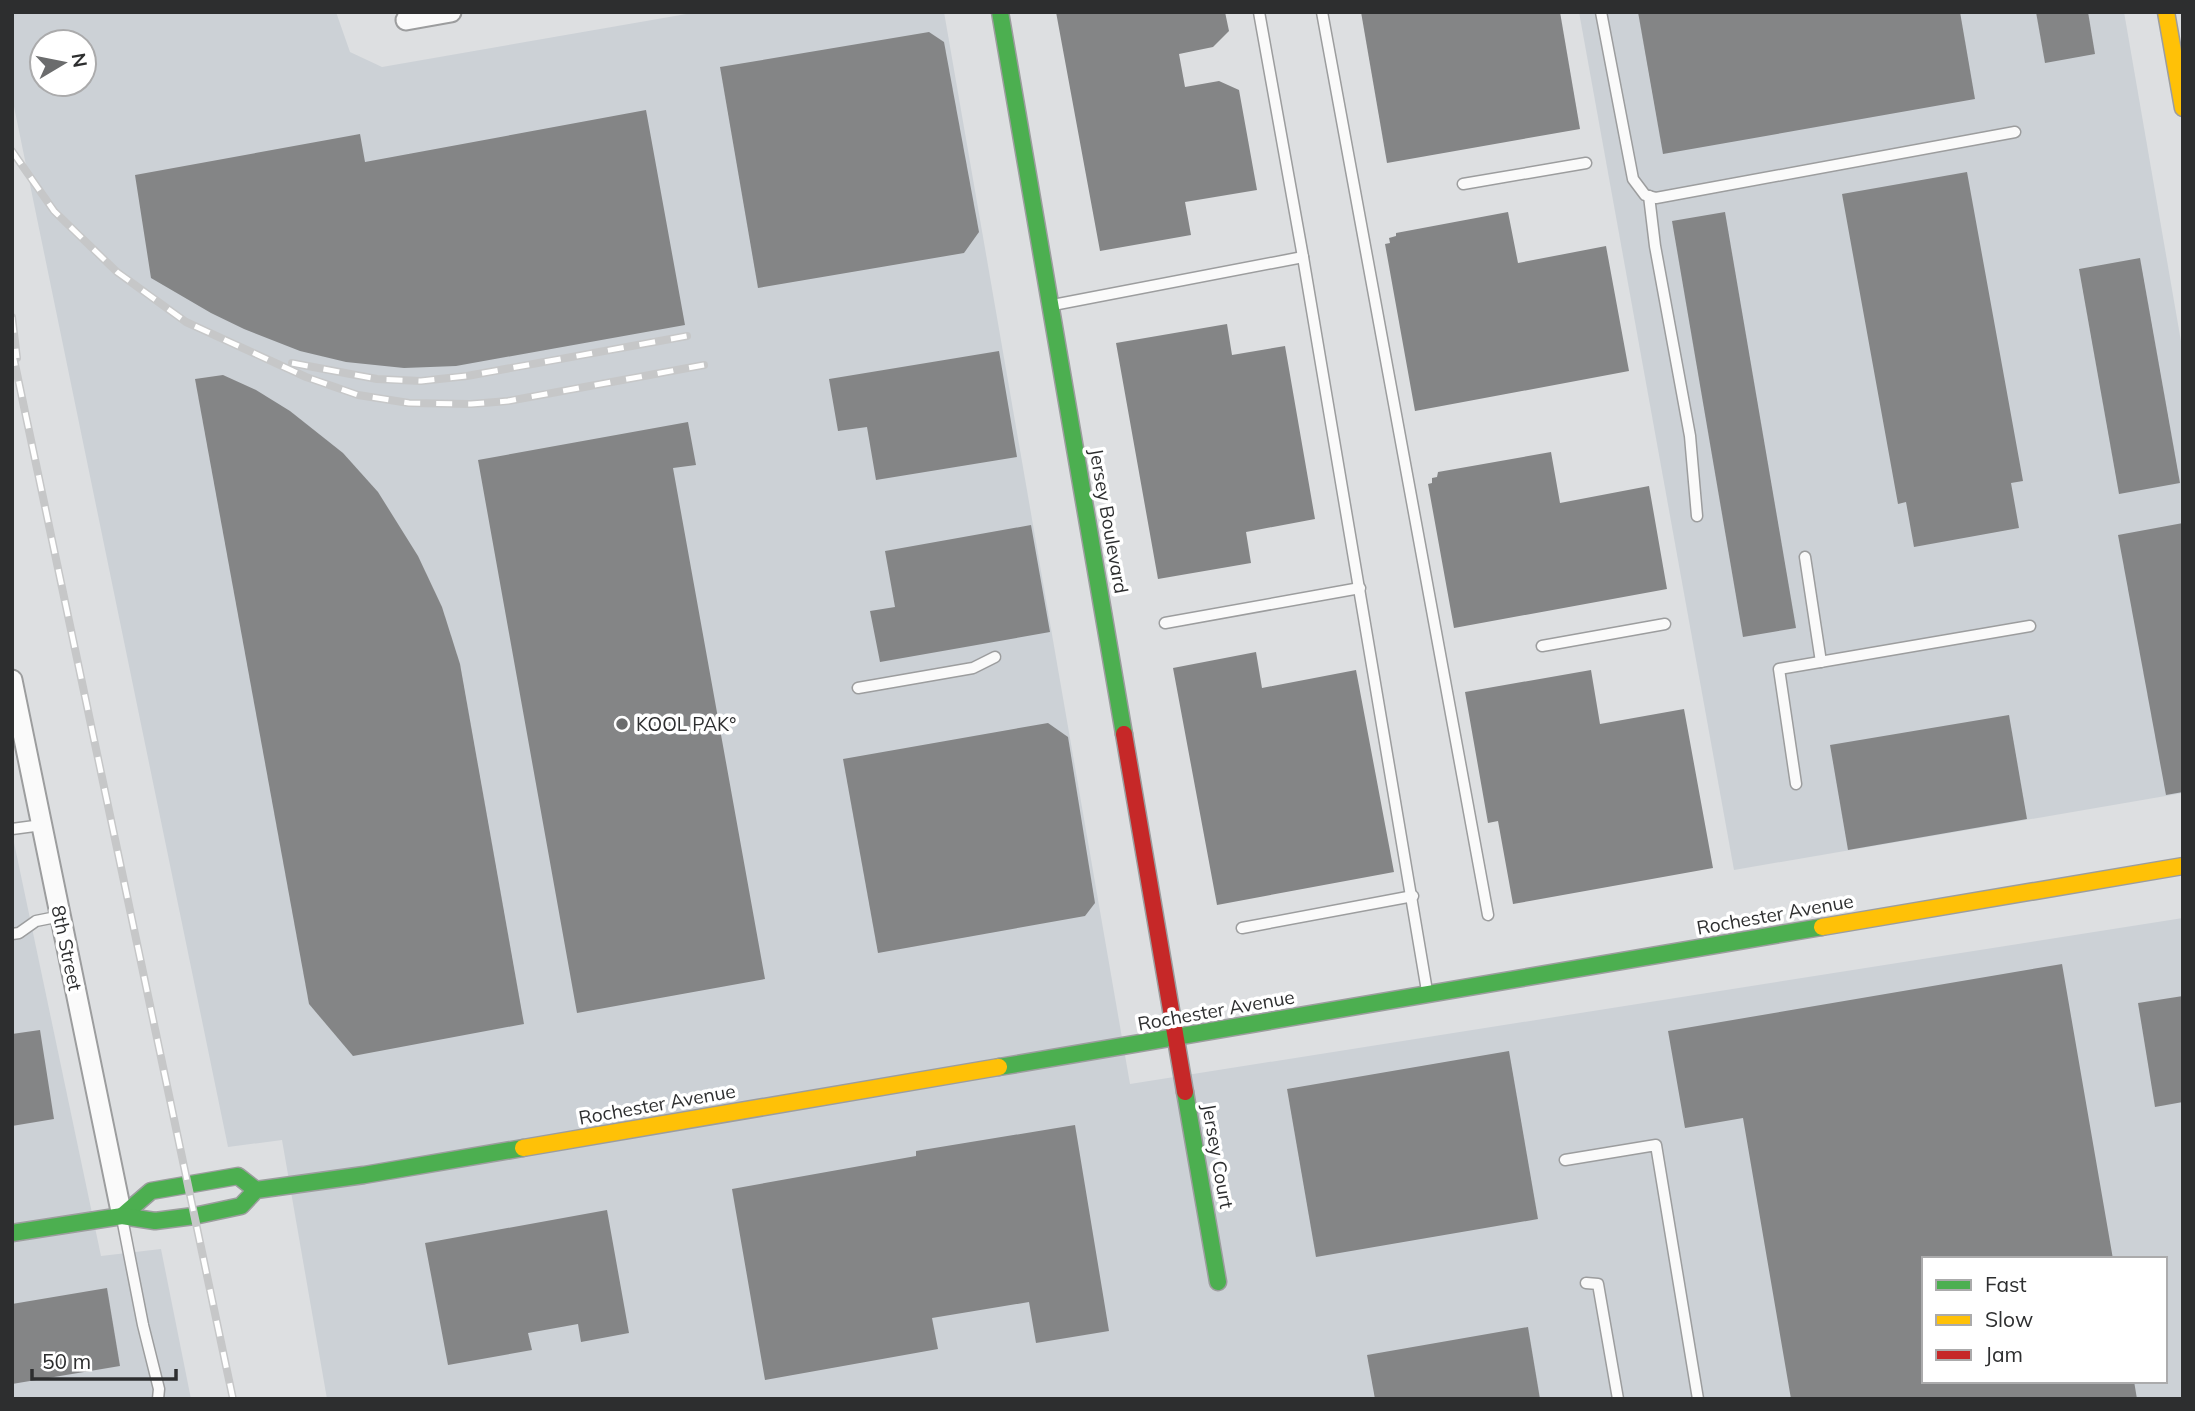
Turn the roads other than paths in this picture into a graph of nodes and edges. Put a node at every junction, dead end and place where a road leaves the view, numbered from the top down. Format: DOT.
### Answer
graph roads {
  1 [pos="451,12"];
  2 [pos="1000,12"];
  3 [pos="1259,12"];
  4 [pos="1322,12"];
  5 [pos="1601,12"];
  6 [pos="2166,12"];
  7 [pos="406,20"];
  8 [pos="2183,108"];
  9 [pos="2014,132"];
  10 [pos="1586,163"];
  11 [pos="1463,184"];
  12 [pos="1649,196"];
  13 [pos="1303,257"];
  14 [pos="1050,306"];
  15 [pos="1697,516"];
  16 [pos="1805,557"];
  17 [pos="1360,588"];
  18 [pos="1165,622"];
  19 [pos="1665,624"];
  20 [pos="2029,626"];
  21 [pos="1542,646"];
  22 [pos="995,657"];
  23 [pos="1821,662"];
  24 [pos="12,680"];
  25 [pos="858,688"];
  26 [pos="1796,784"];
  27 [pos="42,825"];
  28 [pos="12,829"];
  29 [pos="2183,866"];
  30 [pos="1412,896"];
  31 [pos="1488,915"];
  32 [pos="61,916"];
  33 [pos="1242,928"];
  34 [pos="12,934"];
  35 [pos="1427,995"];
  36 [pos="1176,1037"];
  37 [pos="1565,1160"];
  38 [pos="256,1190"];
  39 [pos="122,1216"];
  40 [pos="12,1234"];
  41 [pos="1218,1282"];
  42 [pos="1586,1283"];
  43 [pos="158,1399"];
  44 [pos="1618,1399"];
  45 [pos="1698,1399"];
  1 -- 7 [label="street"];
  2 -- 14 [label="main road, Jersey Boulevard"];
  3 -- 13 [label="lane"];
  4 -- 31 [label="lane"];
  5 -- 12 [label="lane"];
  6 -- 8 [label="main road"];
  9 -- 12 [label="lane"];
  10 -- 11 [label="lane"];
  12 -- 15 [label="lane"];
  13 -- 14 [label="lane"];
  13 -- 17 [label="lane"];
  14 -- 36 [label="main road, Jersey Boulevard"];
  16 -- 23 [label="lane"];
  17 -- 18 [label="lane"];
  17 -- 30 [label="lane"];
  19 -- 21 [label="lane"];
  20 -- 23 [label="lane"];
  22 -- 25 [label="lane"];
  23 -- 26 [label="lane"];
  24 -- 27 [label="street, 8th Street"];
  27 -- 28 [label="lane"];
  27 -- 32 [label="street, 8th Street"];
  29 -- 35 [label="main road, Rochester Avenue"];
  30 -- 33 [label="lane"];
  30 -- 35 [label="lane"];
  32 -- 34 [label="lane"];
  32 -- 39 [label="street, 8th Street"];
  35 -- 36 [label="main road, Rochester Avenue"];
  36 -- 38 [label="main road, Rochester Avenue"];
  36 -- 41 [label="main road, Jersey Court"];
  37 -- 45 [label="lane"];
  38 -- 39 [label="main road, Rochester Avenue"];
  38 -- 39 [label="main road, Rochester Avenue"];
  39 -- 40 [label="main road, Rochester Avenue"];
  39 -- 43 [label="lane"];
  42 -- 44 [label="lane"];
}
